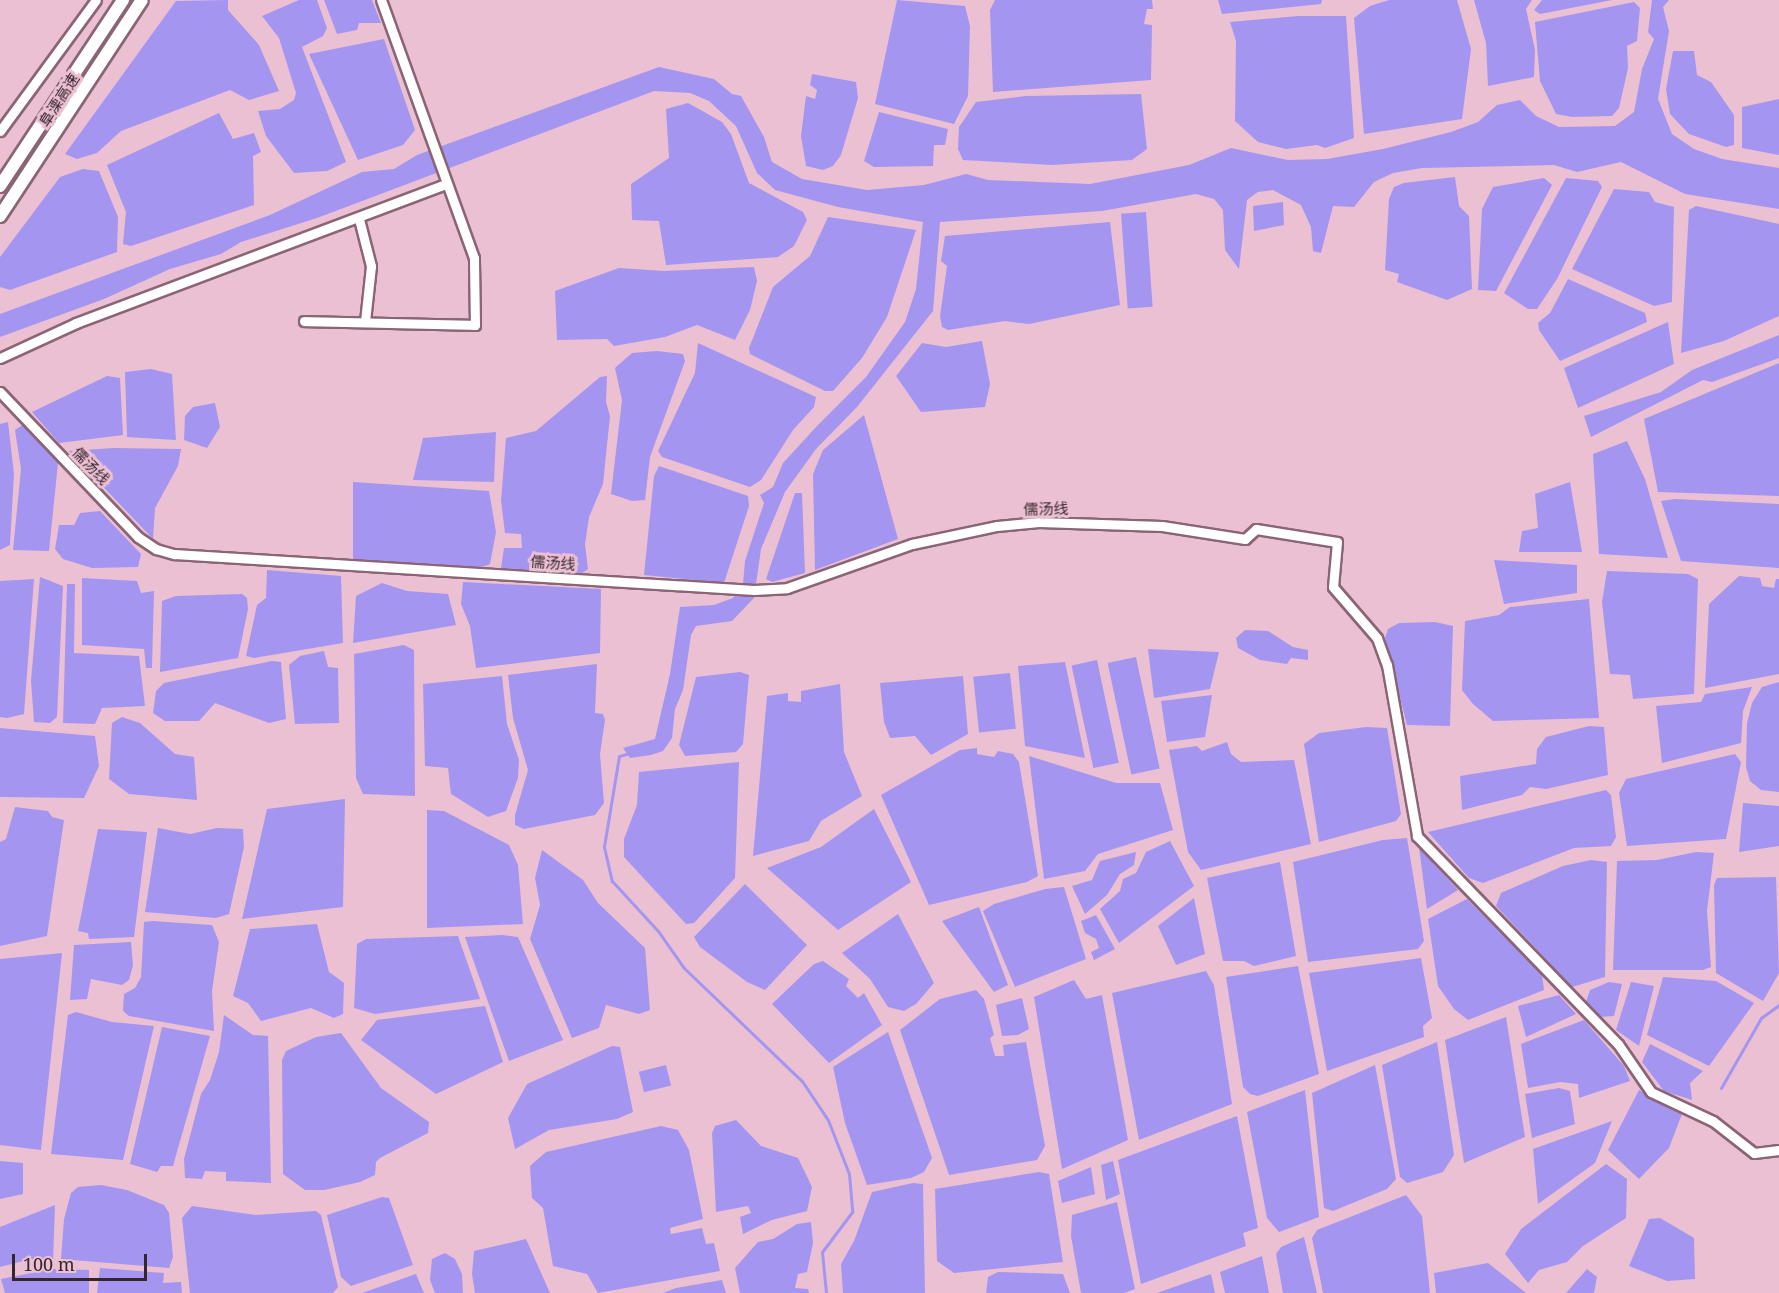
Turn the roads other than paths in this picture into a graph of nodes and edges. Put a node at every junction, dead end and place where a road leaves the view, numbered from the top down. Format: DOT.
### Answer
graph roads {
  1 [pos="96,0"];
  2 [pos="123,0"];
  3 [pos="142,0"];
  4 [pos="381,0"];
  5 [pos="0,131"];
  6 [pos="445,184"];
  7 [pos="0,186"];
  8 [pos="0,216"];
  9 [pos="359,219"];
  10 [pos="304,321"];
  11 [pos="365,321"];
  12 [pos="0,358"];
  13 [pos="0,392"];
  14 [pos="1779,1150"];
  1 -- 5 [label="street"];
  2 -- 7 [label="highway, 阜溧高速"];
  3 -- 8 [label="highway, 阜溧高速"];
  4 -- 6 [label="street"];
  6 -- 9 [label="street"];
  6 -- 11 [label="street"];
  9 -- 11 [label="street"];
  9 -- 12 [label="street"];
  10 -- 11 [label="street"];
  13 -- 14 [label="street, 儒汤线"];
}
